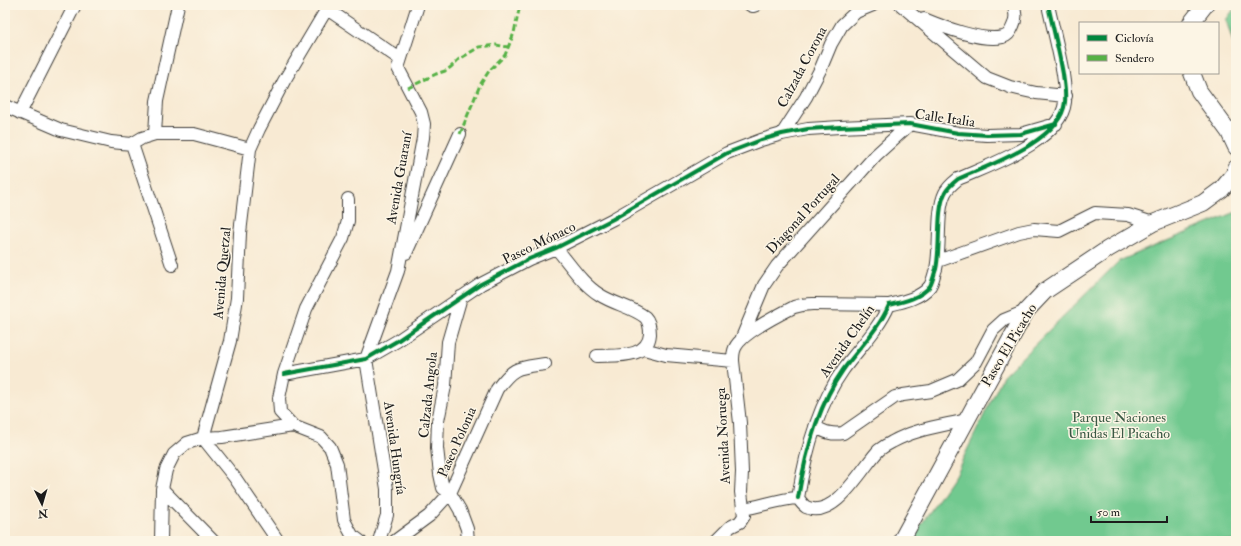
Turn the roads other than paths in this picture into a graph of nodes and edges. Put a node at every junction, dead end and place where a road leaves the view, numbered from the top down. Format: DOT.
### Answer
graph roads {
  1 [pos="75,5"];
  2 [pos="178,5"];
  3 [pos="418,5"];
  4 [pos="750,5"];
  5 [pos="756,5"];
  6 [pos="873,5"];
  7 [pos="901,5"];
  8 [pos="1013,5"];
  9 [pos="1048,5"];
  10 [pos="1205,5"];
  11 [pos="327,7"];
  12 [pos="912,14"];
  13 [pos="1193,22"];
  14 [pos="400,59"];
  15 [pos="1192,74"];
  16 [pos="1066,96"];
  17 [pos="5,106"];
  18 [pos="20,113"];
  19 [pos="910,124"];
  20 [pos="1056,124"];
  21 [pos="155,134"];
  22 [pos="460,134"];
  23 [pos="782,134"];
  24 [pos="132,144"];
  25 [pos="1236,147"];
  26 [pos="250,149"];
  27 [pos="1236,168"];
  28 [pos="348,199"];
  29 [pos="1153,224"];
  30 [pos="556,248"];
  31 [pos="938,261"];
  32 [pos="172,265"];
  33 [pos="398,271"];
  34 [pos="461,298"];
  35 [pos="889,305"];
  36 [pos="1026,311"];
  37 [pos="741,340"];
  38 [pos="644,349"];
  39 [pos="597,356"];
  40 [pos="366,359"];
  41 [pos="733,361"];
  42 [pos="545,364"];
  43 [pos="284,374"];
  44 [pos="966,420"];
  45 [pos="293,426"];
  46 [pos="815,426"];
  47 [pos="203,438"];
  48 [pos="162,489"];
  49 [pos="450,494"];
  50 [pos="798,498"];
  51 [pos="743,509"];
  52 [pos="161,541"];
  53 [pos="213,541"];
  54 [pos="278,541"];
  55 [pos="360,541"];
  56 [pos="379,541"];
  57 [pos="395,541"];
  58 [pos="468,541"];
  59 [pos="716,541"];
  60 [pos="901,541"];
  1 -- 18 [label="street"];
  2 -- 21 [label="street"];
  3 -- 14 [label="street, Avenida Guaraní"];
  4 -- 5 [label="street"];
  6 -- 23 [label="street, Calzada Corona"];
  7 -- 12 [label="street"];
  8 -- 12 [label="street"];
  9 -- 16 [label="street, Avenida Chelín"];
  10 -- 13 [label="street"];
  11 -- 14 [label="street"];
  11 -- 26 [label="street, Avenida Quetzal"];
  12 -- 16 [label="street"];
  14 -- 33 [label="street, Avenida Guaraní"];
  15 -- 25 [label="street"];
  16 -- 20 [label="street, Avenida Chelín"];
  17 -- 18 [label="street"];
  18 -- 24 [label="street"];
  19 -- 20 [label="street, Calle Italia"];
  19 -- 23 [label="street, Calle Italia"];
  19 -- 37 [label="street, Diagonal Portugal"];
  20 -- 31 [label="street, Avenida Chelín"];
  21 -- 24 [label="street"];
  21 -- 26 [label="street"];
  22 -- 33 [label="street"];
  23 -- 30 [label="street, Paseo Mónaco"];
  24 -- 32 [label="street"];
  26 -- 47 [label="street, Avenida Quetzal"];
  27 -- 29 [label="street, Paseo El Picacho"];
  28 -- 43 [label="street"];
  29 -- 31 [label="street"];
  29 -- 36 [label="street, Paseo El Picacho"];
  30 -- 34 [label="street, Paseo Mónaco"];
  30 -- 38 [label="street"];
  31 -- 35 [label="street, Avenida Chelín"];
  33 -- 40 [label="street, Avenida Guaraní"];
  34 -- 40 [label="street, Paseo Mónaco"];
  34 -- 49 [label="street, Calzada Angola"];
  35 -- 37 [label="street"];
  35 -- 46 [label="street, Avenida Chelín"];
  36 -- 44 [label="street, Paseo El Picacho"];
  36 -- 46 [label="street"];
  37 -- 41 [label="street"];
  38 -- 39 [label="street"];
  38 -- 41 [label="street"];
  40 -- 43 [label="street, Paseo Mónaco"];
  40 -- 56 [label="street, Avenida Hungría"];
  41 -- 51 [label="street, Avenida Noruega"];
  42 -- 49 [label="street, Paseo Polonia"];
  43 -- 45 [label="street"];
  44 -- 50 [label="street"];
  44 -- 60 [label="street, Paseo El Picacho"];
  45 -- 47 [label="street"];
  45 -- 55 [label="street"];
  46 -- 50 [label="street, Avenida Chelín"];
  47 -- 48 [label="street"];
  47 -- 54 [label="street"];
  48 -- 52 [label="street"];
  48 -- 53 [label="street"];
  49 -- 57 [label="street, Paseo Polonia"];
  49 -- 58 [label="street, Calzada Angola"];
  50 -- 51 [label="street"];
  51 -- 59 [label="street"];
}
